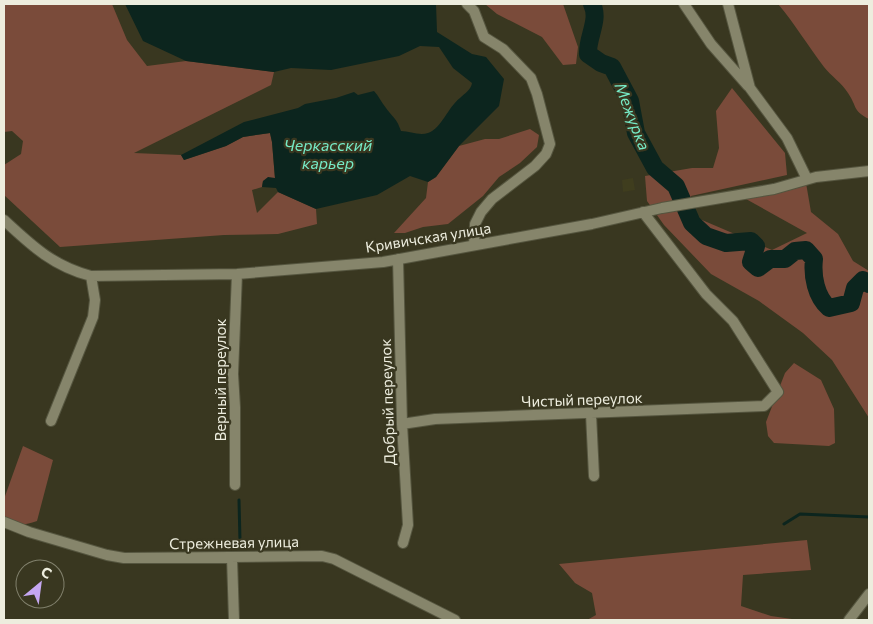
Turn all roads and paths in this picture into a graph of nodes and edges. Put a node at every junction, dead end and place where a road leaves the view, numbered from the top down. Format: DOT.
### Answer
graph roads {
  1 [pos="467,4"];
  2 [pos="684,4"];
  3 [pos="728,4"];
  4 [pos="750,88"];
  5 [pos="869,171"];
  6 [pos="807,179"];
  7 [pos="643,212"];
  8 [pos="4,220"];
  9 [pos="474,245"];
  10 [pos="398,259"];
  11 [pos="237,274"];
  12 [pos="91,276"];
  13 [pos="592,414"];
  14 [pos="51,421"];
  15 [pos="402,424"];
  16 [pos="594,476"];
  17 [pos="234,485"];
  18 [pos="5,525"];
  19 [pos="403,543"];
  20 [pos="232,558"];
  21 [pos="869,594"];
  22 [pos="431,609"];
  23 [pos="234,620"];
  24 [pos="431,620"];
  25 [pos="455,620"];
  26 [pos="849,620"];
  1 -- 9 [label="street"];
  2 -- 4 [label="street"];
  3 -- 4 [label="street"];
  4 -- 6 [label="street"];
  5 -- 6 [label="street, Кривичская улица"];
  6 -- 7 [label="street, Кривичская улица"];
  7 -- 9 [label="street, Кривичская улица"];
  7 -- 13 [label="street, Чистый переулок"];
  8 -- 12 [label="street, Кривичская улица"];
  9 -- 10 [label="street, Кривичская улица"];
  10 -- 11 [label="street, Кривичская улица"];
  10 -- 15 [label="street, Добрый переулок"];
  11 -- 12 [label="street, Кривичская улица"];
  11 -- 17 [label="street, Верный переулок"];
  12 -- 14 [label="street"];
  13 -- 15 [label="street, Чистый переулок"];
  13 -- 16 [label="street"];
  15 -- 19 [label="street, Добрый переулок"];
  18 -- 20 [label="street, Стрежневая улица"];
  20 -- 22 [label="street, Стрежневая улица"];
  20 -- 23 [label="street"];
  21 -- 26 [label="street"];
  22 -- 24 [label="street"];
  22 -- 25 [label="street, Стрежневая улица"];
}
